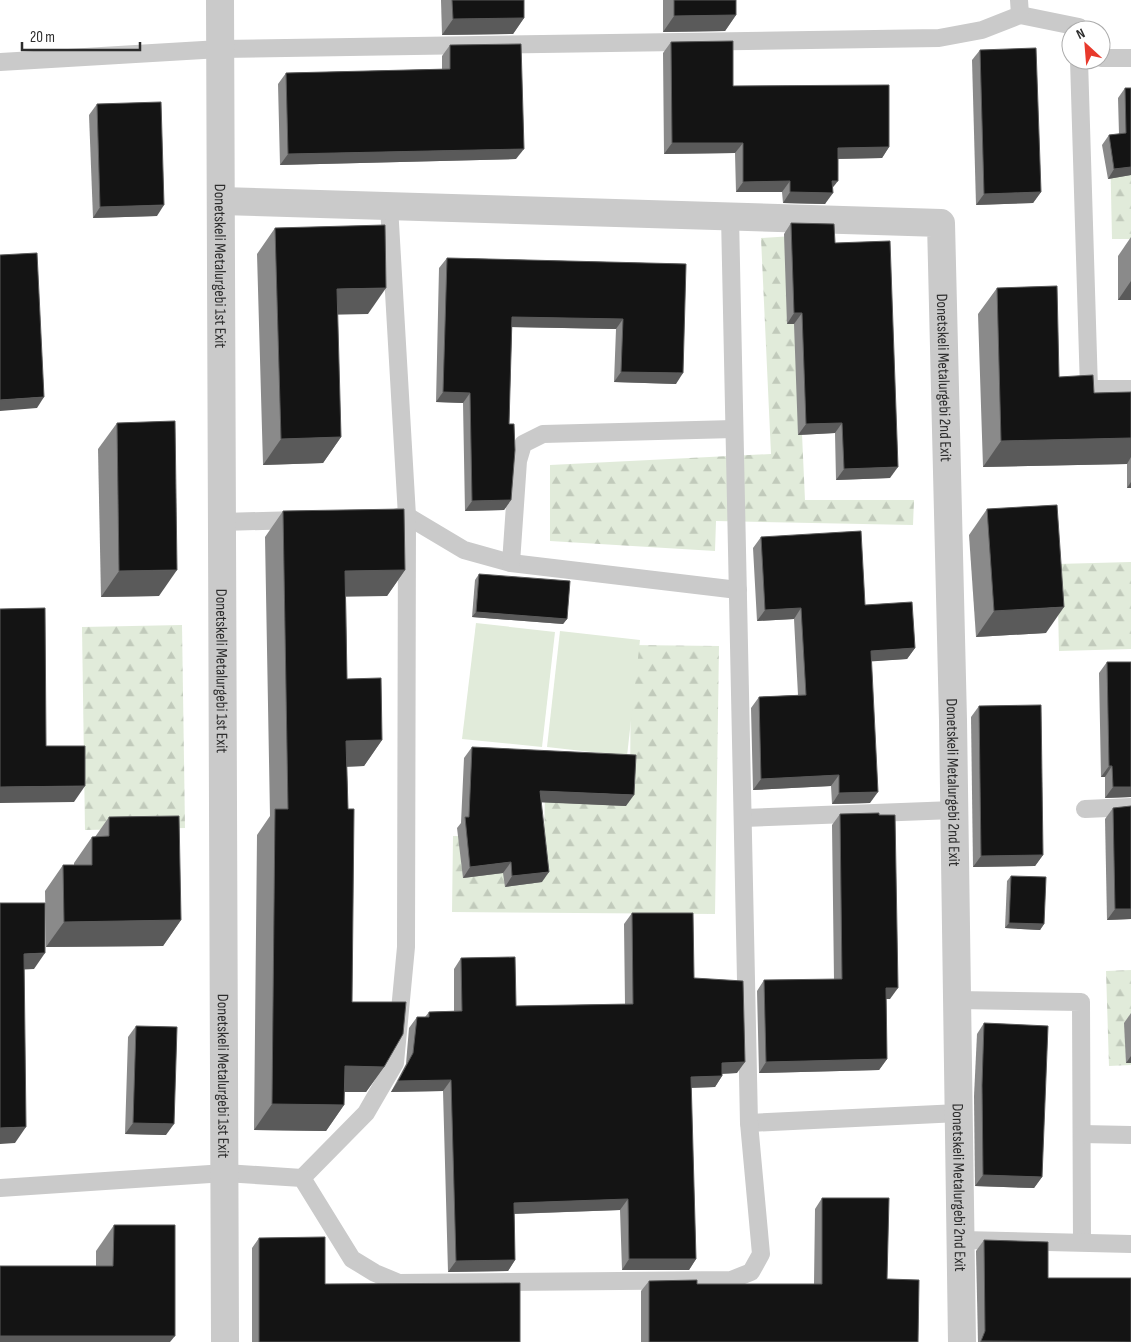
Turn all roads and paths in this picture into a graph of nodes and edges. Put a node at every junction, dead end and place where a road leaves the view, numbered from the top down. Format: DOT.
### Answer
graph roads {
  1 [pos="220,0"];
  2 [pos="1020,8"];
  3 [pos="1061,21"];
  4 [pos="220,49"];
  5 [pos="1111,58"];
  6 [pos="1131,58"];
  7 [pos="0,62"];
  8 [pos="1079,70"];
  9 [pos="221,201"];
  10 [pos="389,206"];
  11 [pos="730,216"];
  12 [pos="1131,389"];
  13 [pos="734,429"];
  14 [pos="407,516"];
  15 [pos="378,517"];
  16 [pos="320,519"];
  17 [pos="222,522"];
  18 [pos="511,563"];
  19 [pos="738,590"];
  20 [pos="1131,807"];
  21 [pos="1085,809"];
  22 [pos="954,810"];
  23 [pos="743,818"];
  24 [pos="957,1000"];
  25 [pos="959,1113"];
  26 [pos="749,1123"];
  27 [pos="1082,1134"];
  28 [pos="1131,1135"];
  29 [pos="224,1173"];
  30 [pos="302,1178"];
  31 [pos="0,1188"];
  32 [pos="961,1240"];
  33 [pos="1082,1242"];
  34 [pos="1131,1244"];
  35 [pos="225,1342"];
  36 [pos="962,1342"];
  1 -- 4 [label="street, Donetskeli Metalurgebi 1st Exit"];
  2 -- 3 [label="lane"];
  2 -- 4 [label="lane"];
  4 -- 7 [label="lane"];
  4 -- 9 [label="street, Donetskeli Metalurgebi 1st Exit"];
  5 -- 6 [label="lane"];
  8 -- 12 [label="lane"];
  9 -- 10 [label="street"];
  9 -- 17 [label="street, Donetskeli Metalurgebi 1st Exit"];
  10 -- 11 [label="street"];
  10 -- 14 [label="lane"];
  11 -- 13 [label="lane"];
  11 -- 22 [label="street, Donetskeli Metalurgebi 2nd Exit"];
  13 -- 18 [label="lane"];
  13 -- 19 [label="lane"];
  14 -- 15 [label="lane"];
  14 -- 18 [label="lane"];
  14 -- 30 [label="lane"];
  16 -- 17 [label="lane"];
  17 -- 29 [label="street, Donetskeli Metalurgebi 1st Exit"];
  18 -- 19 [label="lane"];
  19 -- 23 [label="lane"];
  20 -- 21 [label="lane"];
  22 -- 23 [label="lane"];
  22 -- 24 [label="street, Donetskeli Metalurgebi 2nd Exit"];
  23 -- 26 [label="lane"];
  24 -- 25 [label="street, Donetskeli Metalurgebi 2nd Exit"];
  24 -- 27 [label="lane"];
  25 -- 26 [label="lane"];
  25 -- 32 [label="street, Donetskeli Metalurgebi 2nd Exit"];
  26 -- 30 [label="lane"];
  27 -- 28 [label="lane"];
  27 -- 33 [label="lane"];
  29 -- 30 [label="lane"];
  29 -- 31 [label="lane"];
  29 -- 35 [label="street, Donetskeli Metalurgebi 1st Exit"];
  32 -- 33 [label="lane"];
  32 -- 36 [label="street, Donetskeli Metalurgebi 2nd Exit"];
  33 -- 34 [label="lane"];
}
